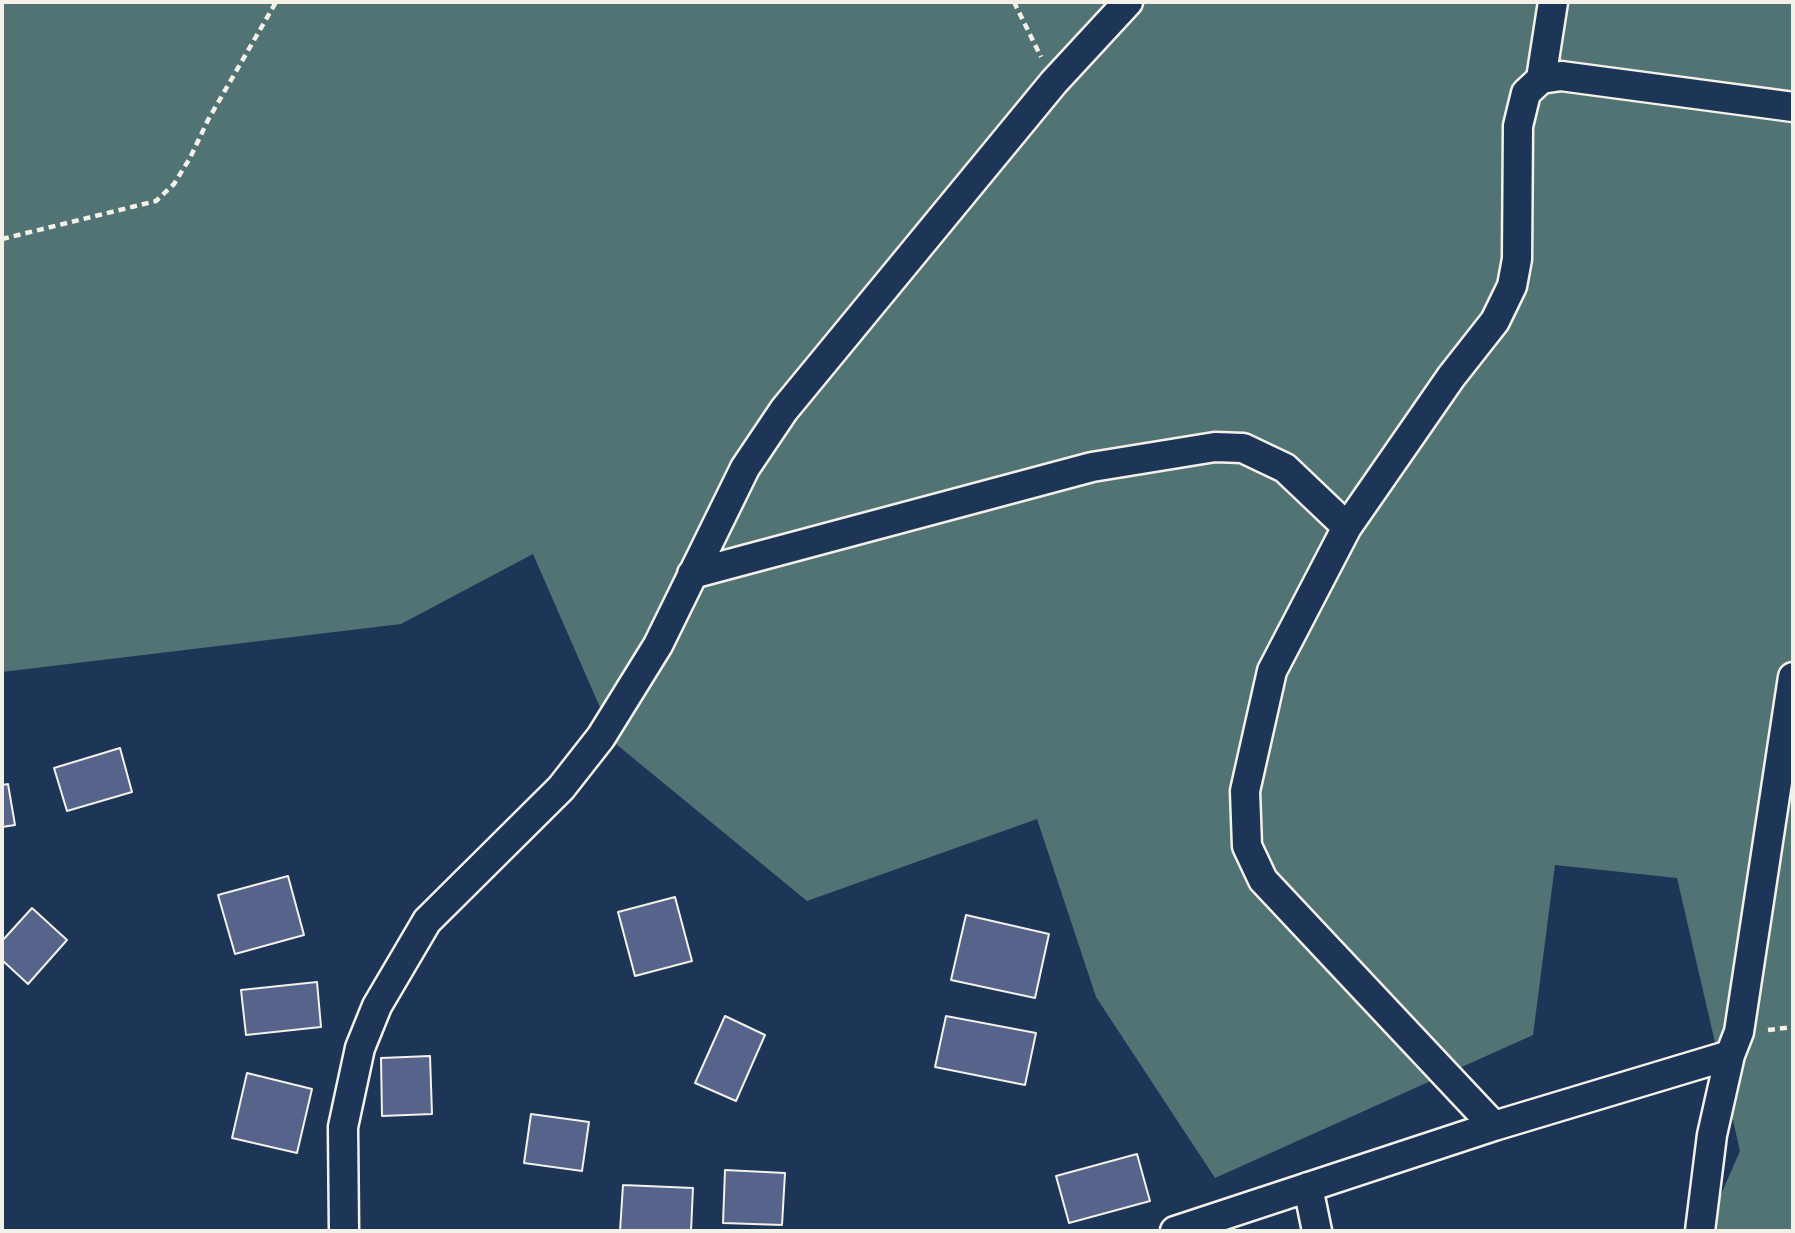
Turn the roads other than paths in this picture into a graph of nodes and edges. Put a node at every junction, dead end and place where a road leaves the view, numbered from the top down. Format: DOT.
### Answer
graph roads {
  1 [pos="1128,2"];
  2 [pos="1553,2"];
  3 [pos="1541,79"];
  4 [pos="1793,107"];
  5 [pos="1347,527"];
  6 [pos="692,574"];
  7 [pos="1793,677"];
  8 [pos="1730,1055"];
  9 [pos="1494,1126"];
  10 [pos="1308,1187"];
  11 [pos="344,1231"];
  12 [pos="1175,1231"];
  13 [pos="1317,1231"];
  14 [pos="1700,1231"];
  1 -- 6 [label="street"];
  2 -- 3 [label="street"];
  3 -- 4 [label="street"];
  3 -- 5 [label="street"];
  5 -- 6 [label="street"];
  5 -- 9 [label="street"];
  6 -- 11 [label="street"];
  7 -- 8 [label="street"];
  8 -- 9 [label="street"];
  8 -- 14 [label="street"];
  9 -- 10 [label="street"];
  10 -- 12 [label="street"];
  10 -- 13 [label="street"];
}
